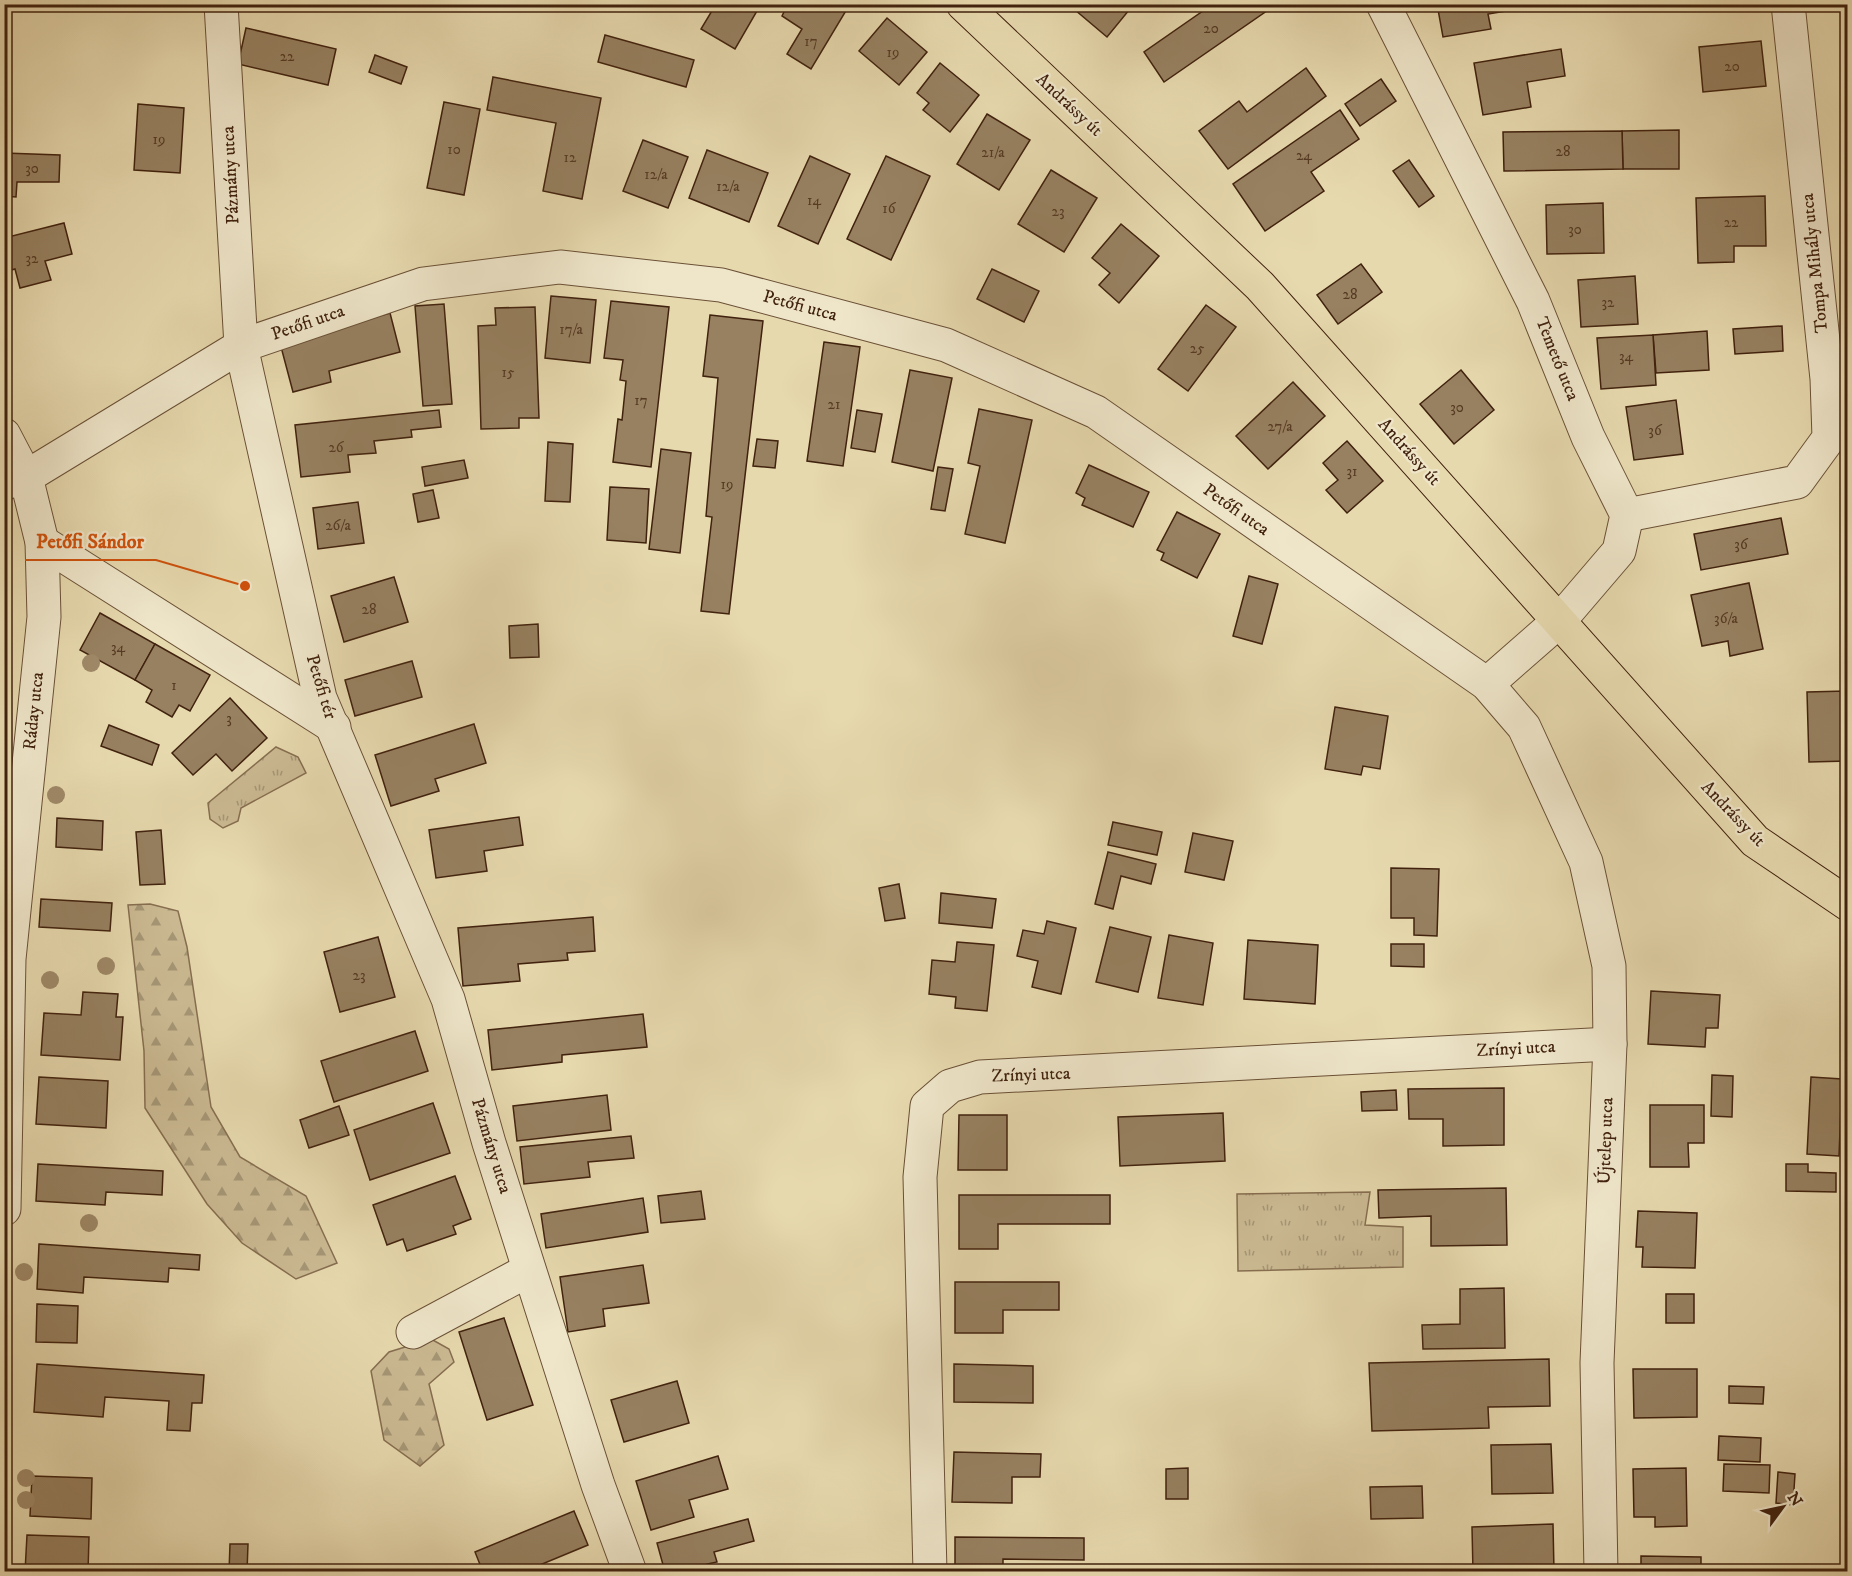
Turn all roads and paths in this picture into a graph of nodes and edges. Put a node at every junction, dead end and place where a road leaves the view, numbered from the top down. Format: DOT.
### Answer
graph roads {
  1 [pos="221,4"];
  2 [pos="963,4"];
  3 [pos="1383,4"];
  4 [pos="1788,4"];
  5 [pos="241,346"];
  6 [pos="4,435"];
  7 [pos="15,480"];
  8 [pos="1627,515"];
  9 [pos="42,542"];
  10 [pos="1560,620"];
  11 [pos="1487,684"];
  12 [pos="334,727"];
  13 [pos="1524,728"];
  14 [pos="1848,904"];
  15 [pos="1610,1044"];
  16 [pos="4,1209"];
  17 [pos="529,1270"];
  18 [pos="413,1332"];
  19 [pos="630,1572"];
  20 [pos="930,1572"];
  21 [pos="1600,1572"];
  1 -- 5 [label="street, Pázmány utca"];
  2 -- 10 [label="main road, Andrássy út"];
  3 -- 8 [label="street, Temető utca"];
  4 -- 8 [label="street, Tompa Mihály utca"];
  5 -- 7 [label="street, Petőfi utca"];
  5 -- 11 [label="street, Petőfi utca"];
  5 -- 12 [label="street, Petőfi tér"];
  6 -- 7 [label="street, Ráday utca"];
  7 -- 9 [label="street, Ráday utca"];
  8 -- 10 [label="street"];
  9 -- 12 [label="street, Petőfi tér"];
  9 -- 16 [label="street, Ráday utca"];
  10 -- 11 [label="street"];
  10 -- 14 [label="main road, Andrássy út"];
  11 -- 13 [label="street, Petőfi utca"];
  12 -- 17 [label="street, Pázmány utca"];
  13 -- 15 [label="street, Újtelep utca"];
  15 -- 20 [label="street, Zrínyi utca"];
  15 -- 21 [label="street, Újtelep utca"];
  17 -- 18 [label="street"];
  17 -- 19 [label="street, Pázmány utca"];
}
